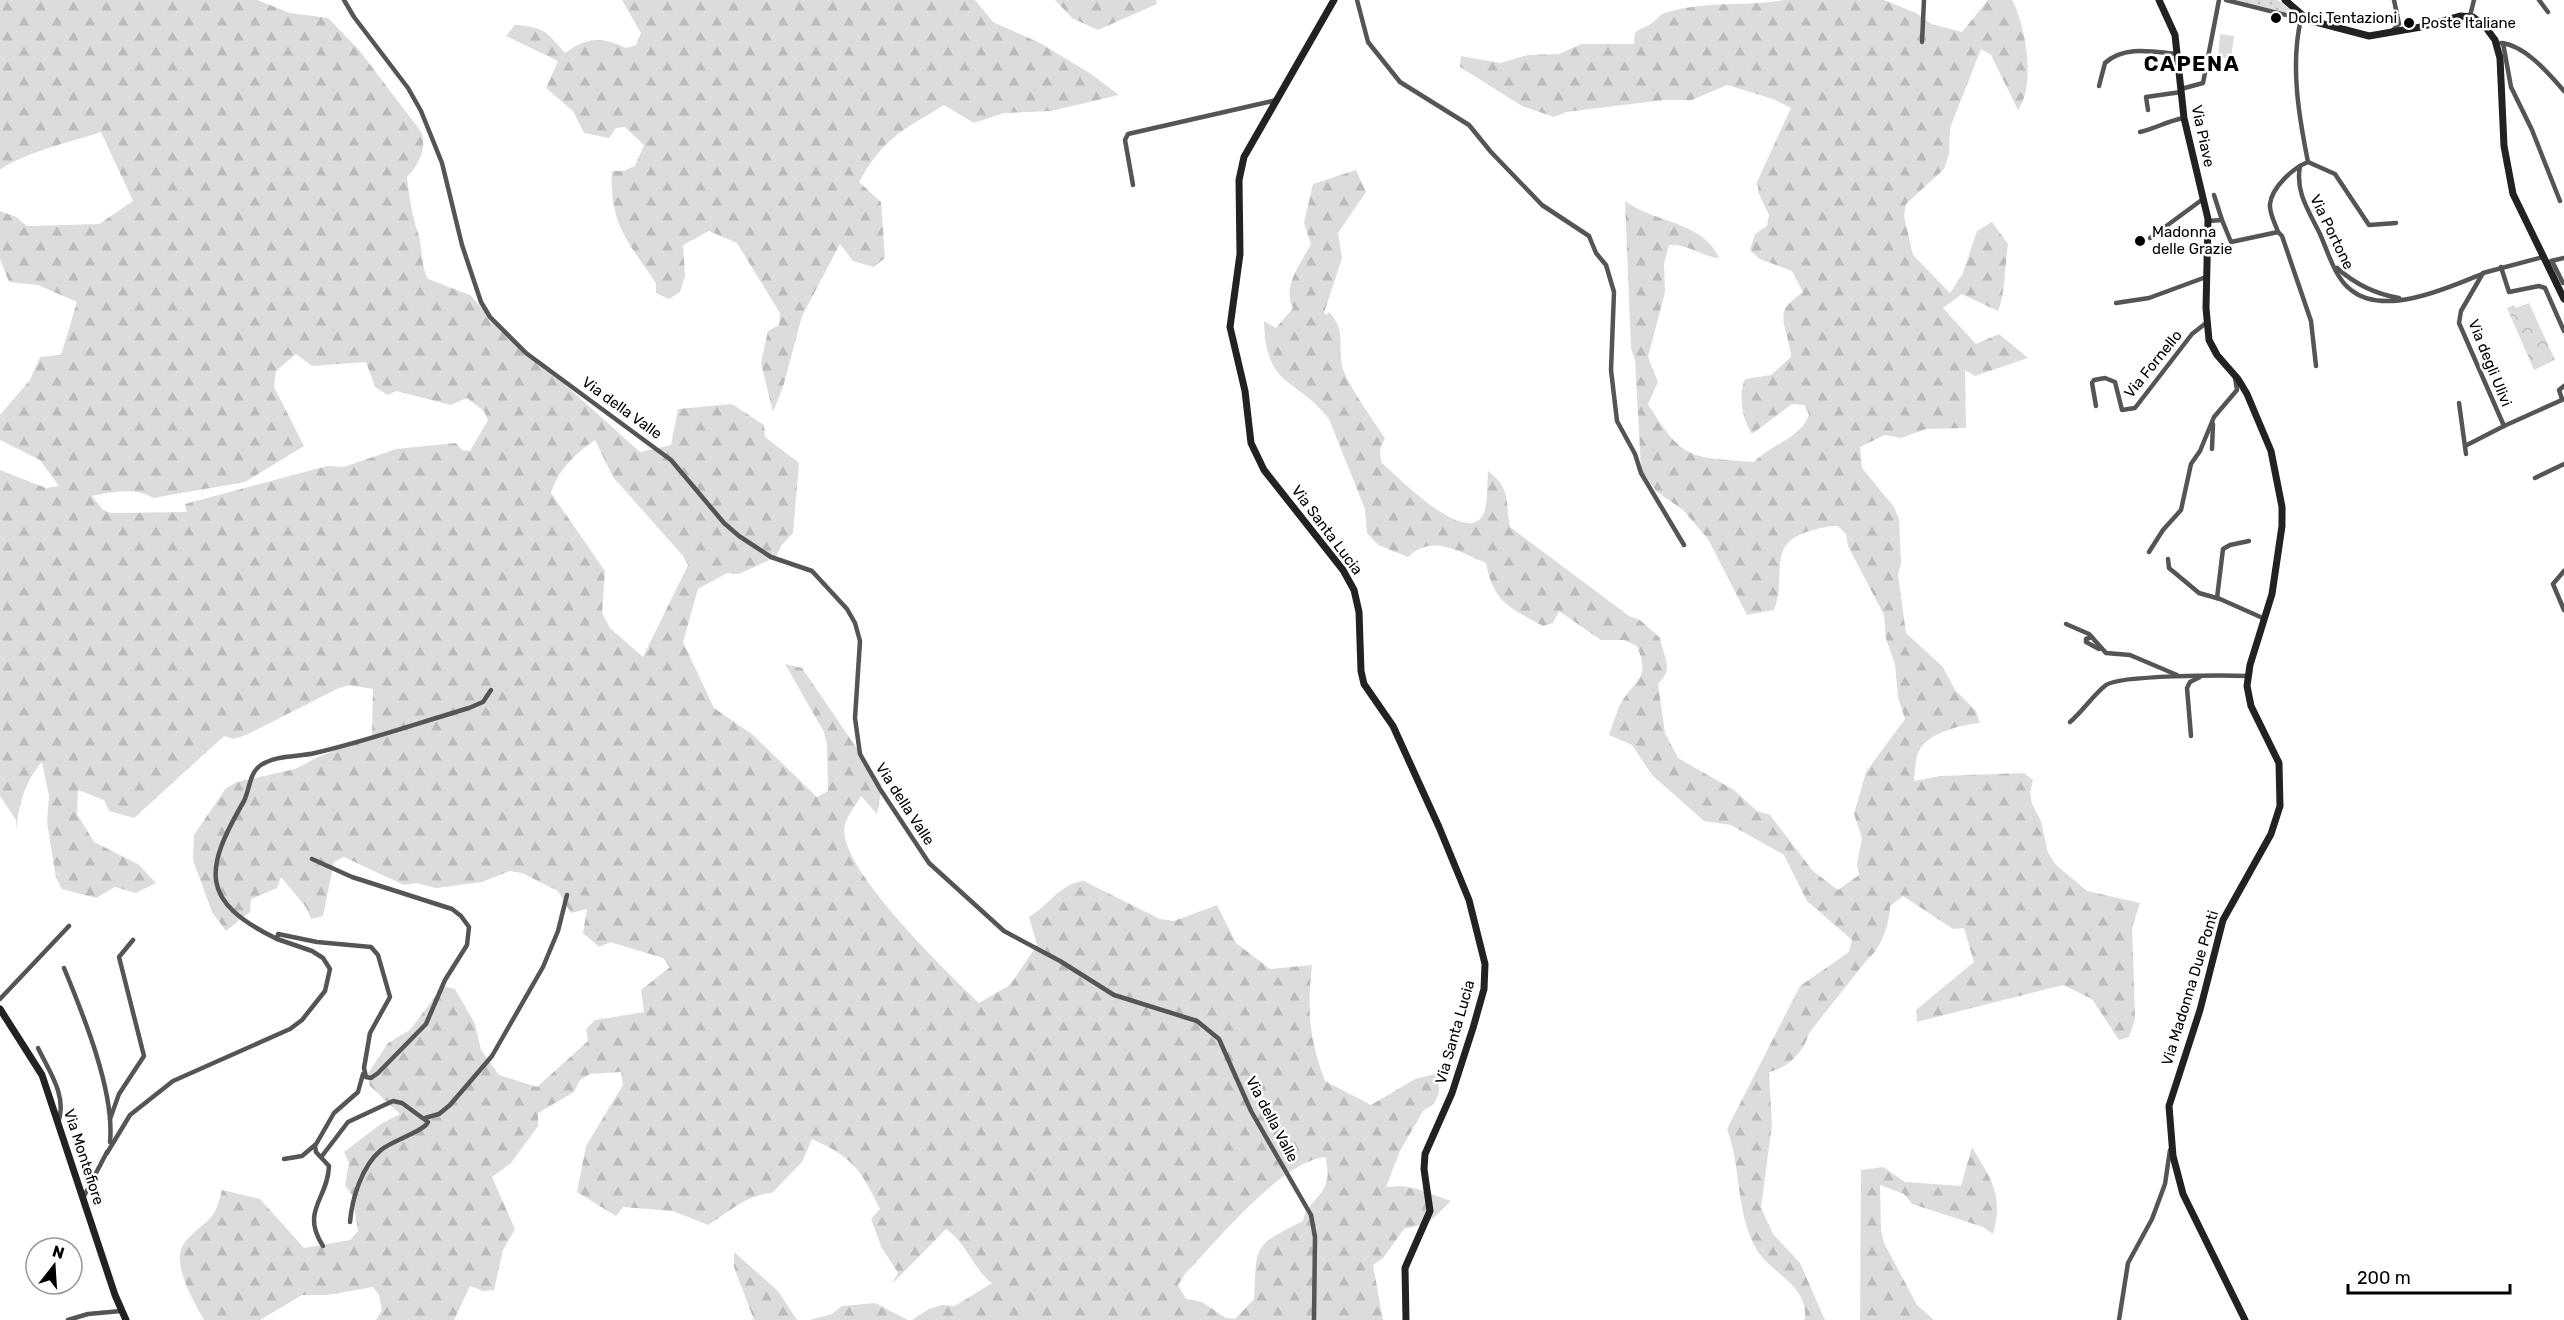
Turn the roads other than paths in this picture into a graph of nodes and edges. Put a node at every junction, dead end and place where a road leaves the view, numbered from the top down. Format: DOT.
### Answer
graph roads {
  1 [pos="344,0"];
  2 [pos="1334,0"];
  3 [pos="1357,0"];
  4 [pos="1924,0"];
  5 [pos="2159,0"];
  6 [pos="2219,0"];
  7 [pos="2226,0"];
  8 [pos="2285,0"];
  9 [pos="2394,0"];
  10 [pos="2474,0"];
  11 [pos="2539,0"];
  12 [pos="2548,12"];
  13 [pos="2470,16"];
  14 [pos="2304,20"];
  15 [pos="2383,35"];
  16 [pos="1922,42"];
  17 [pos="2500,43"];
  18 [pos="2178,54"];
  19 [pos="2099,86"];
  20 [pos="2181,91"];
  21 [pos="2564,91"];
  22 [pos="1277,100"];
  23 [pos="2148,110"];
  24 [pos="2184,118"];
  25 [pos="2140,132"];
  26 [pos="2308,162"];
  27 [pos="2300,166"];
  28 [pos="1133,185"];
  29 [pos="2214,195"];
  30 [pos="2203,199"];
  31 [pos="2560,201"];
  32 [pos="2222,220"];
  33 [pos="2208,222"];
  34 [pos="2396,223"];
  35 [pos="2278,232"];
  36 [pos="2150,238"];
  37 [pos="2564,258"];
  38 [pos="2548,261"];
  39 [pos="2335,266"];
  40 [pos="2500,267"];
  41 [pos="2483,273"];
  42 [pos="2206,277"];
  43 [pos="2563,283"];
  44 [pos="2402,299"];
  45 [pos="2564,299"];
  46 [pos="2116,303"];
  47 [pos="2206,323"];
  48 [pos="2564,331"];
  49 [pos="2316,366"];
  50 [pos="2234,374"];
  51 [pos="2564,386"];
  52 [pos="2563,399"];
  53 [pos="2459,403"];
  54 [pos="2096,406"];
  55 [pos="2214,417"];
  56 [pos="2504,426"];
  57 [pos="2465,446"];
  58 [pos="2212,448"];
  59 [pos="2466,454"];
  60 [pos="2564,464"];
  61 [pos="2535,478"];
  62 [pos="2249,542"];
  63 [pos="1684,545"];
  64 [pos="2149,552"];
  65 [pos="2168,559"];
  66 [pos="2564,571"];
  67 [pos="2217,598"];
  68 [pos="2564,610"];
  69 [pos="2265,619"];
  70 [pos="2066,624"];
  71 [pos="2183,675"];
  72 [pos="2203,675"];
  73 [pos="2248,676"];
  74 [pos="491,690"];
  75 [pos="2070,722"];
  76 [pos="2191,736"];
  77 [pos="312,860"];
  78 [pos="567,896"];
  79 [pos="69,926"];
  80 [pos="277,939"];
  81 [pos="133,940"];
  82 [pos="64,968"];
  83 [pos="0,999"];
  84 [pos="0,1009"];
  85 [pos="38,1048"];
  86 [pos="364,1065"];
  87 [pos="425,1118"];
  88 [pos="110,1122"];
  89 [pos="58,1123"];
  90 [pos="2171,1138"];
  91 [pos="315,1145"];
  92 [pos="107,1153"];
  93 [pos="322,1156"];
  94 [pos="284,1159"];
  95 [pos="83,1198"];
  96 [pos="350,1222"];
  97 [pos="324,1246"];
  98 [pos="121,1311"];
  99 [pos="68,1320"];
  100 [pos="126,1320"];
  101 [pos="1314,1320"];
  102 [pos="1406,1320"];
  103 [pos="2119,1320"];
  104 [pos="2245,1320"];
  1 -- 101 [label="street, Via della Valle"];
  2 -- 22 [label="main road, Via Santa Lucia"];
  3 -- 63 [label="street"];
  4 -- 16 [label="street"];
  5 -- 18 [label="main road, Via Piave"];
  6 -- 20 [label="street"];
  7 -- 14 [label="street"];
  8 -- 14 [label="main road"];
  9 -- 15 [label="street"];
  10 -- 13 [label="street"];
  11 -- 12 [label="street"];
  13 -- 15 [label="main road"];
  13 -- 17 [label="main road"];
  14 -- 15 [label="main road"];
  14 -- 26 [label="street"];
  17 -- 21 [label="street"];
  17 -- 31 [label="street"];
  17 -- 38 [label="main road"];
  18 -- 19 [label="street"];
  18 -- 20 [label="main road, Via Piave"];
  20 -- 23 [label="street"];
  20 -- 24 [label="main road, Via Piave"];
  22 -- 28 [label="street"];
  22 -- 102 [label="main road, Via Santa Lucia"];
  24 -- 25 [label="street"];
  24 -- 30 [label="main road, Via Piave"];
  26 -- 27 [label="street"];
  26 -- 34 [label="street"];
  27 -- 35 [label="street"];
  27 -- 39 [label="street, Via Portone"];
  29 -- 32 [label="street"];
  30 -- 33 [label="main road, Via Piave"];
  30 -- 36 [label="street"];
  32 -- 33 [label="street"];
  32 -- 35 [label="street"];
  33 -- 42 [label="main road, Via Madonna Due Ponti"];
  35 -- 49 [label="street"];
  37 -- 38 [label="street"];
  38 -- 40 [label="street"];
  38 -- 43 [label="street"];
  38 -- 45 [label="main road"];
  39 -- 44 [label="street"];
  39 -- 44 [label="street, Via Portone"];
  40 -- 41 [label="street"];
  40 -- 48 [label="street"];
  41 -- 44 [label="street, Via Portone"];
  41 -- 56 [label="street, Via degli Ulivi"];
  42 -- 46 [label="street"];
  42 -- 47 [label="main road, Via Madonna Due Ponti"];
  47 -- 50 [label="main road, Via Madonna Due Ponti"];
  47 -- 54 [label="street, Via Fornello"];
  50 -- 55 [label="street"];
  50 -- 69 [label="main road, Via Madonna Due Ponti"];
  51 -- 52 [label="street"];
  52 -- 56 [label="street, Via degli Ulivi"];
  53 -- 57 [label="street"];
  55 -- 58 [label="street"];
  55 -- 64 [label="street"];
  56 -- 57 [label="street"];
  57 -- 59 [label="street"];
  60 -- 61 [label="street"];
  62 -- 67 [label="street"];
  65 -- 67 [label="street"];
  66 -- 68 [label="street"];
  67 -- 69 [label="street"];
  69 -- 73 [label="main road, Via Madonna Due Ponti"];
  70 -- 71 [label="street"];
  71 -- 72 [label="street"];
  71 -- 75 [label="street"];
  72 -- 73 [label="street"];
  72 -- 76 [label="street"];
  73 -- 90 [label="main road, Via Madonna Due Ponti"];
  74 -- 80 [label="street"];
  77 -- 86 [label="street"];
  78 -- 87 [label="street"];
  79 -- 83 [label="street"];
  80 -- 86 [label="street"];
  80 -- 92 [label="street"];
  81 -- 88 [label="street"];
  82 -- 88 [label="street"];
  84 -- 89 [label="main road, Via Montefiore"];
  85 -- 89 [label="street"];
  86 -- 91 [label="street"];
  87 -- 93 [label="street"];
  87 -- 96 [label="street"];
  88 -- 92 [label="street"];
  89 -- 95 [label="main road, Via Montefiore"];
  90 -- 103 [label="street"];
  90 -- 104 [label="main road, Via Madonna Due Ponti"];
  91 -- 93 [label="street"];
  91 -- 94 [label="street"];
  92 -- 95 [label="street"];
  93 -- 97 [label="street"];
  95 -- 98 [label="main road, Via Montefiore"];
  98 -- 99 [label="street"];
  98 -- 100 [label="main road, Via Montefiore"];
}
